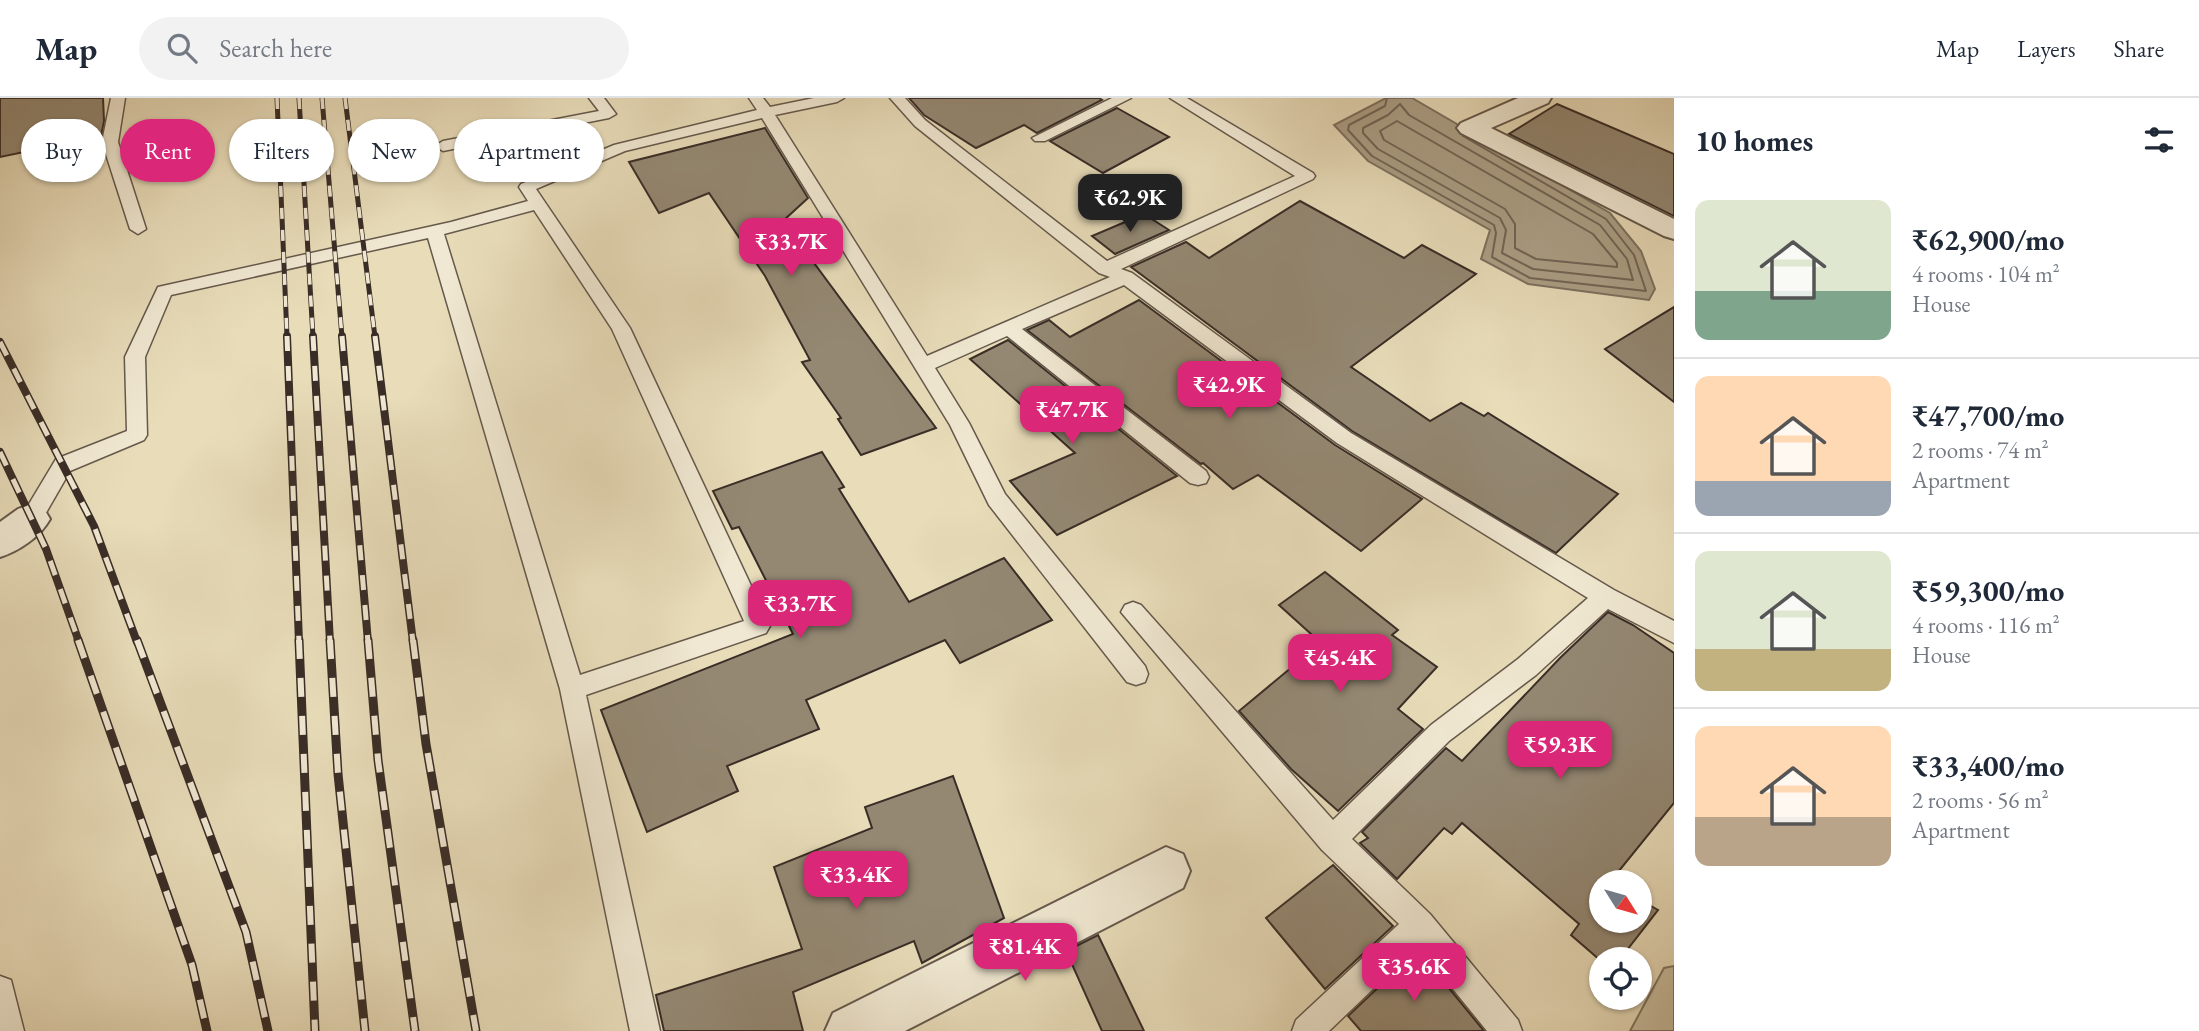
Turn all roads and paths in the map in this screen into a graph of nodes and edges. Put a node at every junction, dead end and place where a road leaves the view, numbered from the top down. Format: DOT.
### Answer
graph roads {
  1 [pos="118,98"];
  2 [pos="596,98"];
  3 [pos="837,98"];
  4 [pos="897,98"];
  5 [pos="1124,98"];
  6 [pos="1177,98"];
  7 [pos="1539,98"];
  8 [pos="761,105"];
  9 [pos="615,131"];
  10 [pos="1040,138"];
  11 [pos="443,146"];
  12 [pos="538,204"];
  13 [pos="138,229"];
  14 [pos="1674,230"];
  15 [pos="435,231"];
  16 [pos="1105,269"];
  17 [pos="1126,276"];
  18 [pos="1007,327"];
  19 [pos="924,365"];
  20 [pos="1198,477"];
  21 [pos="31,519"];
  22 [pos="0,542"];
  23 [pos="1606,597"];
  24 [pos="1133,612"];
  25 [pos="1674,633"];
  26 [pos="1136,674"];
  27 [pos="572,688"];
  28 [pos="1332,840"];
  29 [pos="1166,871"];
  30 [pos="1420,924"];
  31 [pos="0,991"];
  32 [pos="9,1031"];
  33 [pos="645,1031"];
  34 [pos="851,1031"];
  35 [pos="1307,1031"];
  36 [pos="1507,1031"];
  1 -- 13 [label="lane"];
  2 -- 9 [label="lane"];
  3 -- 8 [label="lane"];
  4 -- 16 [label="lane"];
  5 -- 10 [label="lane"];
  6 -- 16 [label="lane"];
  7 -- 14 [label="street"];
  8 -- 9 [label="lane"];
  8 -- 19 [label="lane"];
  9 -- 11 [label="lane"];
  9 -- 12 [label="lane"];
  12 -- 15 [label="lane"];
  12 -- 27 [label="lane"];
  15 -- 21 [label="lane"];
  15 -- 27 [label="lane"];
  16 -- 17 [label="lane"];
  17 -- 18 [label="lane"];
  17 -- 23 [label="lane"];
  18 -- 19 [label="lane"];
  18 -- 20 [label="lane"];
  19 -- 26 [label="lane"];
  21 -- 22 [label="street"];
  23 -- 25 [label="lane"];
  23 -- 28 [label="lane"];
  24 -- 28 [label="lane"];
  27 -- 33 [label="lane"];
  28 -- 30 [label="lane"];
  29 -- 34 [label="street"];
  30 -- 35 [label="lane"];
  30 -- 36 [label="lane"];
  31 -- 32 [label="lane"];
}
